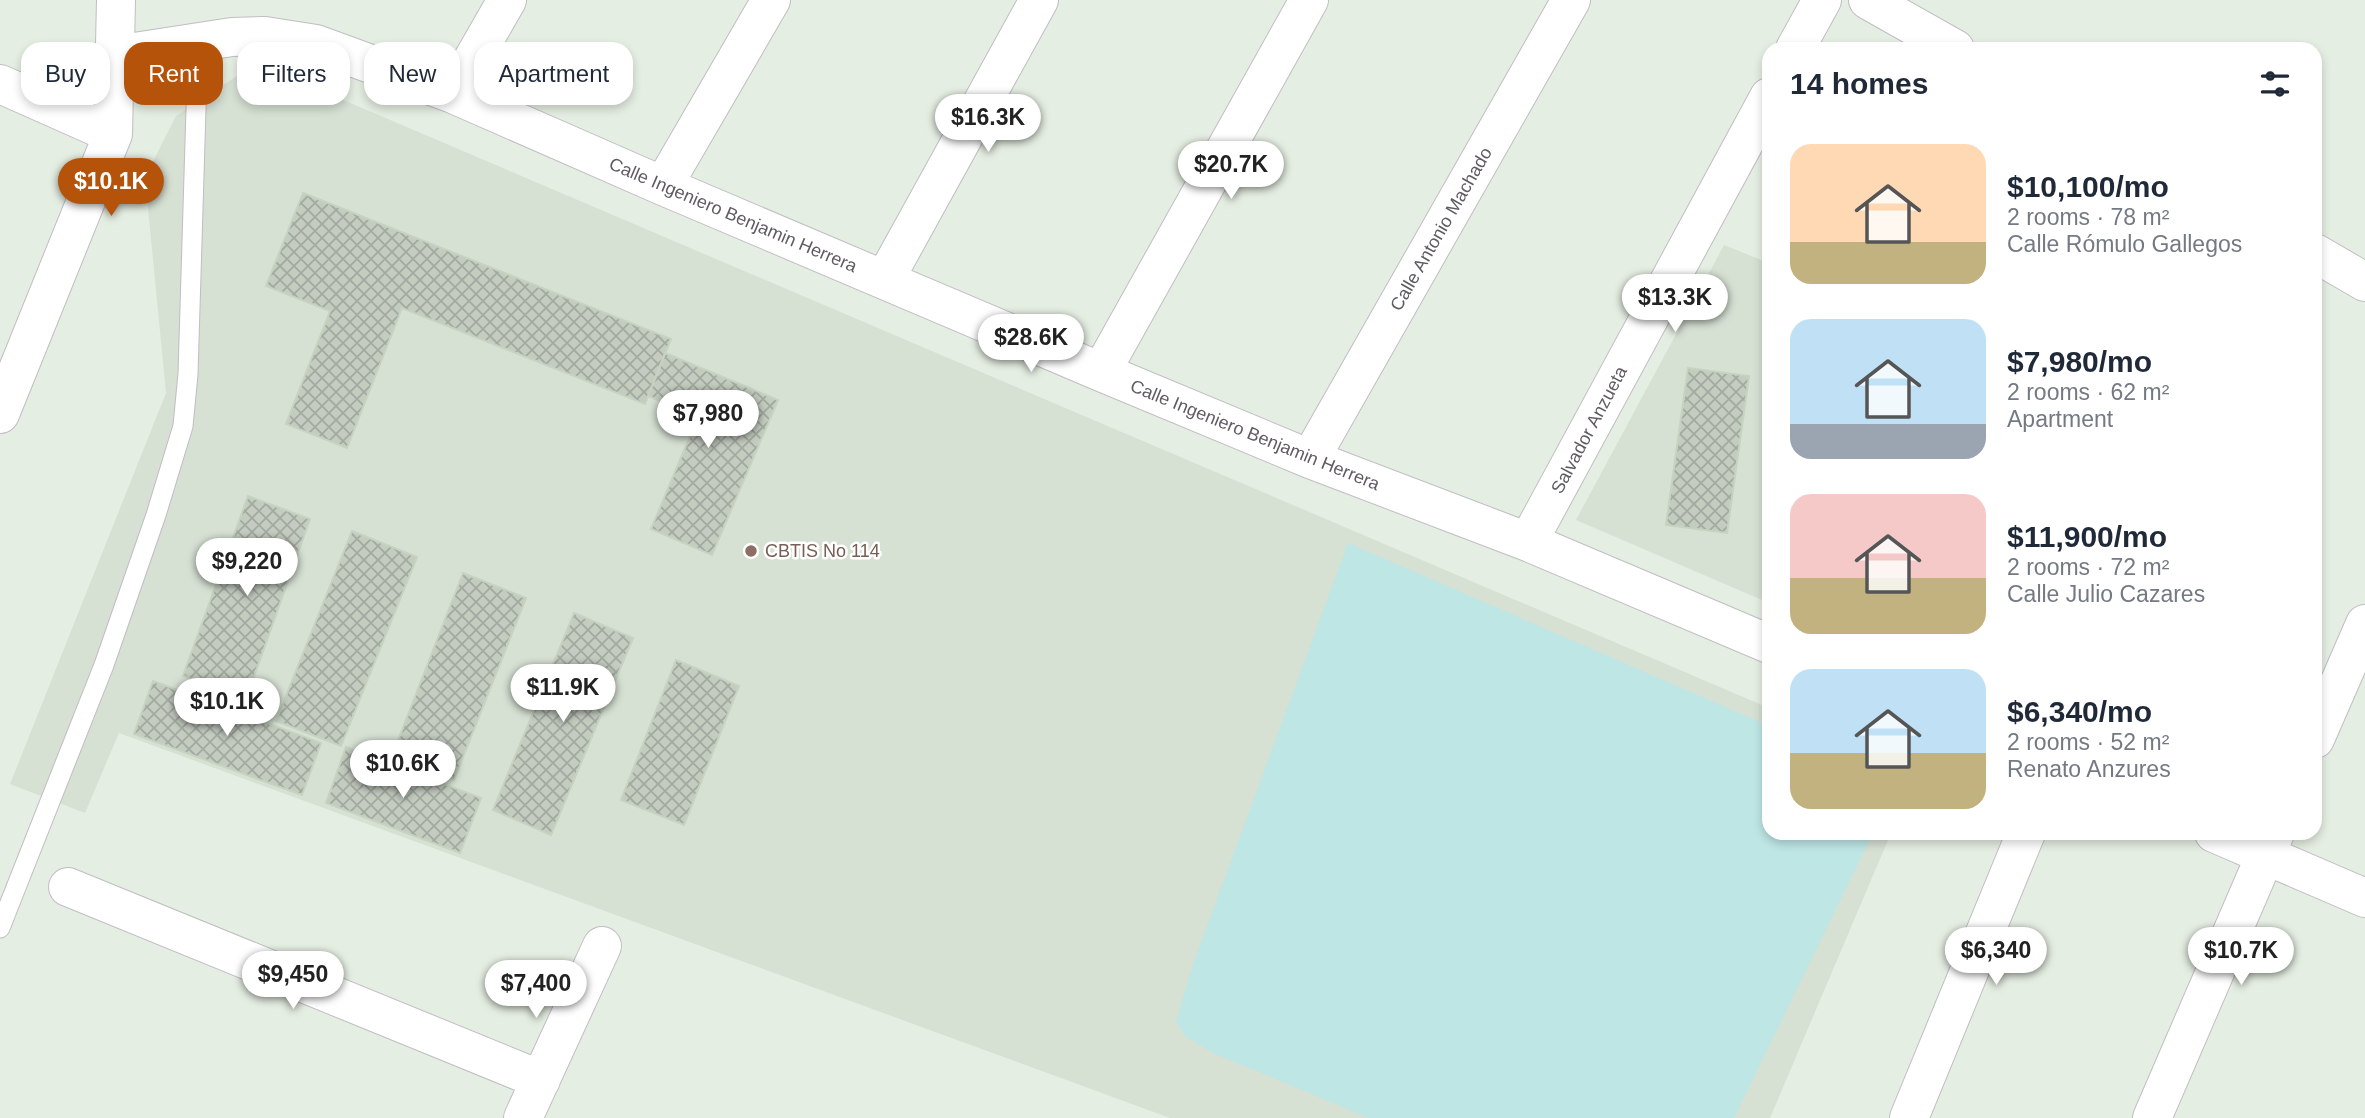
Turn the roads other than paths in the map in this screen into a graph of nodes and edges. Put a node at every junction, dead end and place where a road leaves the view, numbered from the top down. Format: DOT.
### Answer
graph roads {
  1 [pos="116,0"];
  2 [pos="507,0"];
  3 [pos="771,0"];
  4 [pos="1039,0"];
  5 [pos="1309,0"];
  6 [pos="1571,0"];
  7 [pos="1822,0"];
  8 [pos="1868,0"];
  9 [pos="204,42"];
  10 [pos="1799,42"];
  11 [pos="1943,42"];
  12 [pos="124,54"];
  13 [pos="115,55"];
  14 [pos="364,62"];
  15 [pos="460,82"];
  16 [pos="0,84"];
  17 [pos="460,97"];
  18 [pos="196,105"];
  19 [pos="1762,110"];
  20 [pos="113,134"];
  21 [pos="663,186"];
  22 [pos="2322,257"];
  23 [pos="885,279"];
  24 [pos="2365,282"];
  25 [pos="1101,372"];
  26 [pos="2,402"];
  27 [pos="1310,459"];
  28 [pos="1528,542"];
  29 [pos="2365,624"];
  30 [pos="1762,641"];
  31 [pos="2322,723"];
  32 [pos="2023,840"];
  33 [pos="2250,840"];
  34 [pos="2270,844"];
  35 [pos="68,887"];
  36 [pos="2365,898"];
  37 [pos="0,928"];
  38 [pos="602,946"];
  39 [pos="541,1080"];
  40 [pos="523,1118"];
  41 [pos="1909,1118"];
  42 [pos="2152,1118"];
  1 -- 13 [label="street"];
  2 -- 15 [label="street"];
  3 -- 21 [label="street"];
  4 -- 23 [label="street"];
  5 -- 25 [label="street"];
  6 -- 27 [label="street, Calle Antonio Machado"];
  7 -- 10 [label="street"];
  8 -- 11 [label="street"];
  9 -- 14 [label="street, Calle Ingeniero Benjamin Herrera"];
  12 -- 13 [label="street, Calle Ingeniero Benjamin Herrera"];
  13 -- 20 [label="street"];
  16 -- 20 [label="street"];
  17 -- 21 [label="street, Calle Ingeniero Benjamin Herrera"];
  18 -- 37 [label="lane"];
  19 -- 28 [label="street, Salvador Anzueta"];
  20 -- 26 [label="street"];
  21 -- 23 [label="street, Calle Ingeniero Benjamin Herrera"];
  22 -- 24 [label="street"];
  23 -- 25 [label="street, Calle Ingeniero Benjamin Herrera"];
  25 -- 27 [label="street, Calle Ingeniero Benjamin Herrera"];
  27 -- 28 [label="street, Calle Ingeniero Benjamin Herrera"];
  28 -- 30 [label="street, Calle Ingeniero Benjamin Herrera"];
  29 -- 31 [label="street"];
  32 -- 41 [label="street"];
  33 -- 34 [label="street"];
  34 -- 36 [label="street"];
  34 -- 42 [label="street"];
  35 -- 39 [label="street"];
  38 -- 39 [label="street"];
  39 -- 40 [label="street"];
}
